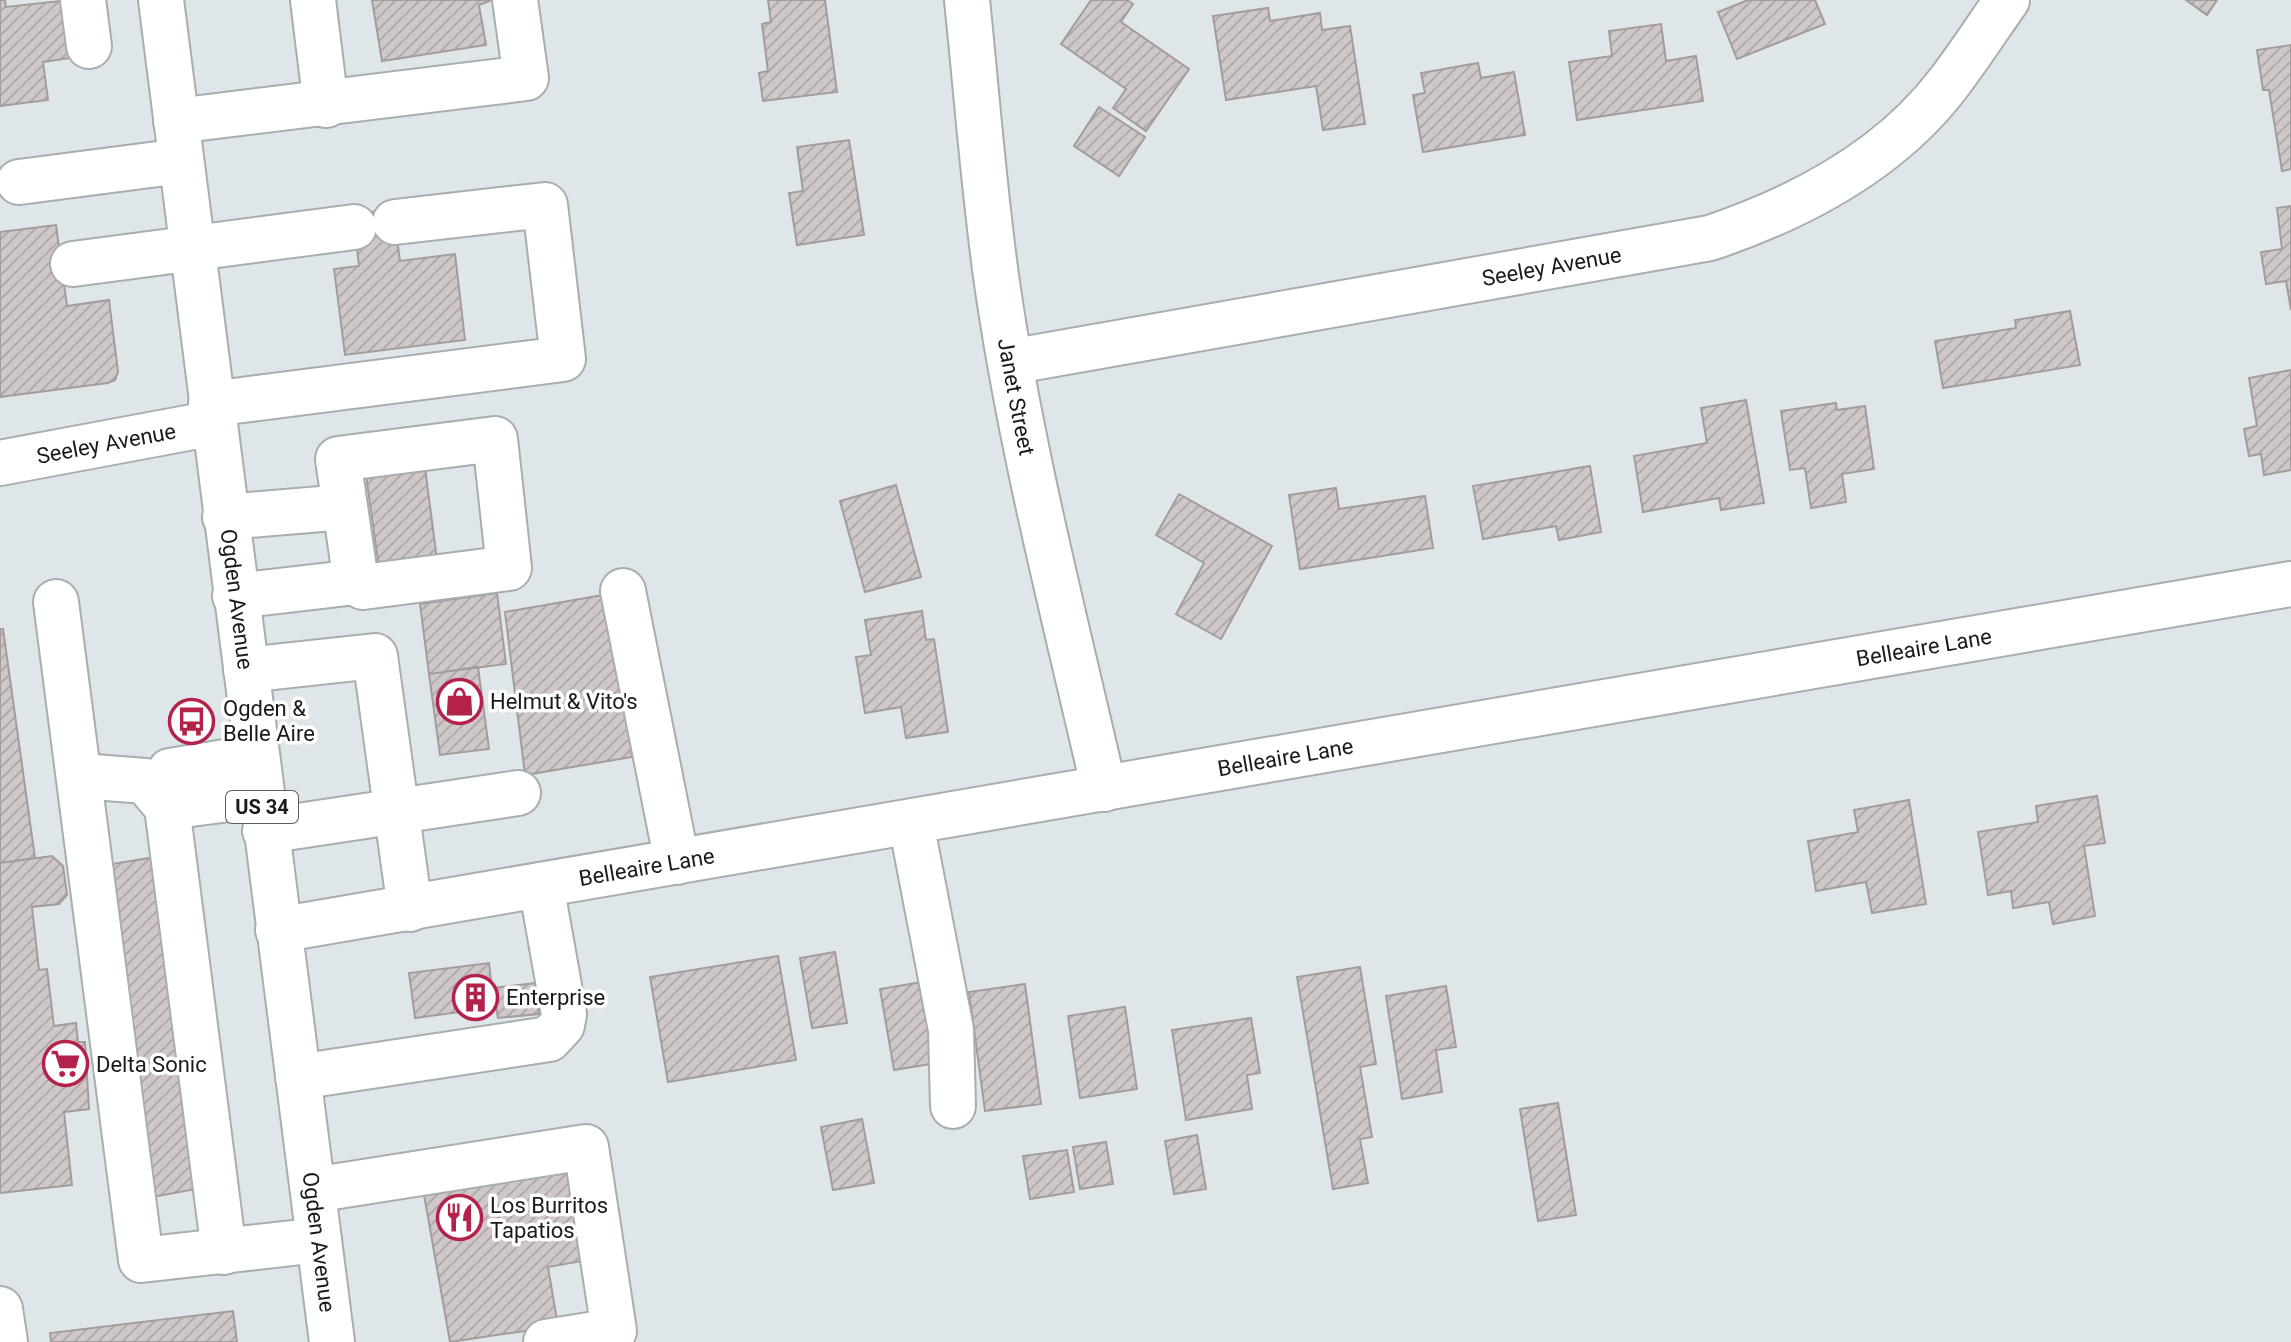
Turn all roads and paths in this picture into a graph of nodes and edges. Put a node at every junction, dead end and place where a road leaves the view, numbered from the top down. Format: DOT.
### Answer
graph roads {
  1 [pos="83,0"];
  2 [pos="161,0"];
  3 [pos="313,0"];
  4 [pos="515,0"];
  5 [pos="967,0"];
  6 [pos="2007,0"];
  7 [pos="89,46"];
  8 [pos="326,105"];
  9 [pos="178,141"];
  10 [pos="19,182"];
  11 [pos="192,246"];
  12 [pos="73,264"];
  13 [pos="1010,362"];
  14 [pos="212,414"];
  15 [pos="0,463"];
  16 [pos="345,507"];
  17 [pos="225,517"];
  18 [pos="356,582"];
  19 [pos="2291,584"];
  20 [pos="623,591"];
  21 [pos="235,596"];
  22 [pos="56,602"];
  23 [pos="246,670"];
  24 [pos="81,776"];
  25 [pos="1104,789"];
  26 [pos="518,793"];
  27 [pos="261,794"];
  28 [pos="162,800"];
  29 [pos="394,810"];
  30 [pos="911,823"];
  31 [pos="677,862"];
  32 [pos="541,885"];
  33 [pos="410,909"];
  34 [pos="278,930"];
  35 [pos="298,1077"];
  36 [pos="953,1106"];
  37 [pos="313,1190"];
  38 [pos="319,1240"];
  39 [pos="224,1252"];
  40 [pos="0,1309"];
  41 [pos="5,1342"];
  42 [pos="332,1342"];
  43 [pos="546,1342"];
  1 -- 7 [label="street"];
  2 -- 9 [label="street, Ogden Avenue / US 34"];
  3 -- 8 [label="street"];
  4 -- 8 [label="street"];
  5 -- 13 [label="street, Janet Street"];
  6 -- 13 [label="street, Seeley Avenue"];
  8 -- 9 [label="street"];
  9 -- 10 [label="street"];
  9 -- 11 [label="street, Ogden Avenue / US 34"];
  11 -- 12 [label="street"];
  11 -- 14 [label="street, Ogden Avenue / US 34"];
  11 -- 14 [label="street, Seeley Avenue"];
  13 -- 25 [label="street, Janet Street"];
  14 -- 15 [label="street, Seeley Avenue"];
  14 -- 17 [label="street, Ogden Avenue / US 34"];
  16 -- 17 [label="street"];
  16 -- 18 [label="street"];
  16 -- 18 [label="street"];
  17 -- 21 [label="street, Ogden Avenue / US 34"];
  18 -- 21 [label="street"];
  19 -- 25 [label="street, Belleaire Lane"];
  20 -- 31 [label="street"];
  21 -- 23 [label="street, Ogden Avenue / US 34"];
  22 -- 24 [label="street"];
  23 -- 27 [label="street, Ogden Avenue / US 34"];
  23 -- 29 [label="street"];
  24 -- 28 [label="street"];
  24 -- 39 [label="street"];
  25 -- 30 [label="street, Belleaire Lane"];
  26 -- 29 [label="street"];
  27 -- 28 [label="street"];
  27 -- 29 [label="street"];
  27 -- 34 [label="street, Ogden Avenue / US 34"];
  28 -- 39 [label="street"];
  29 -- 33 [label="street"];
  30 -- 31 [label="street, Belleaire Lane"];
  30 -- 36 [label="street"];
  31 -- 32 [label="street, Belleaire Lane"];
  32 -- 33 [label="street, Belleaire Lane"];
  32 -- 35 [label="street"];
  33 -- 34 [label="street, Belleaire Lane"];
  34 -- 35 [label="street, Ogden Avenue / US 34"];
  35 -- 37 [label="street, Ogden Avenue / US 34"];
  37 -- 38 [label="street, Ogden Avenue / US 34"];
  37 -- 43 [label="street"];
  38 -- 39 [label="street"];
  38 -- 42 [label="street, Ogden Avenue / US 34"];
  40 -- 41 [label="street"];
}
